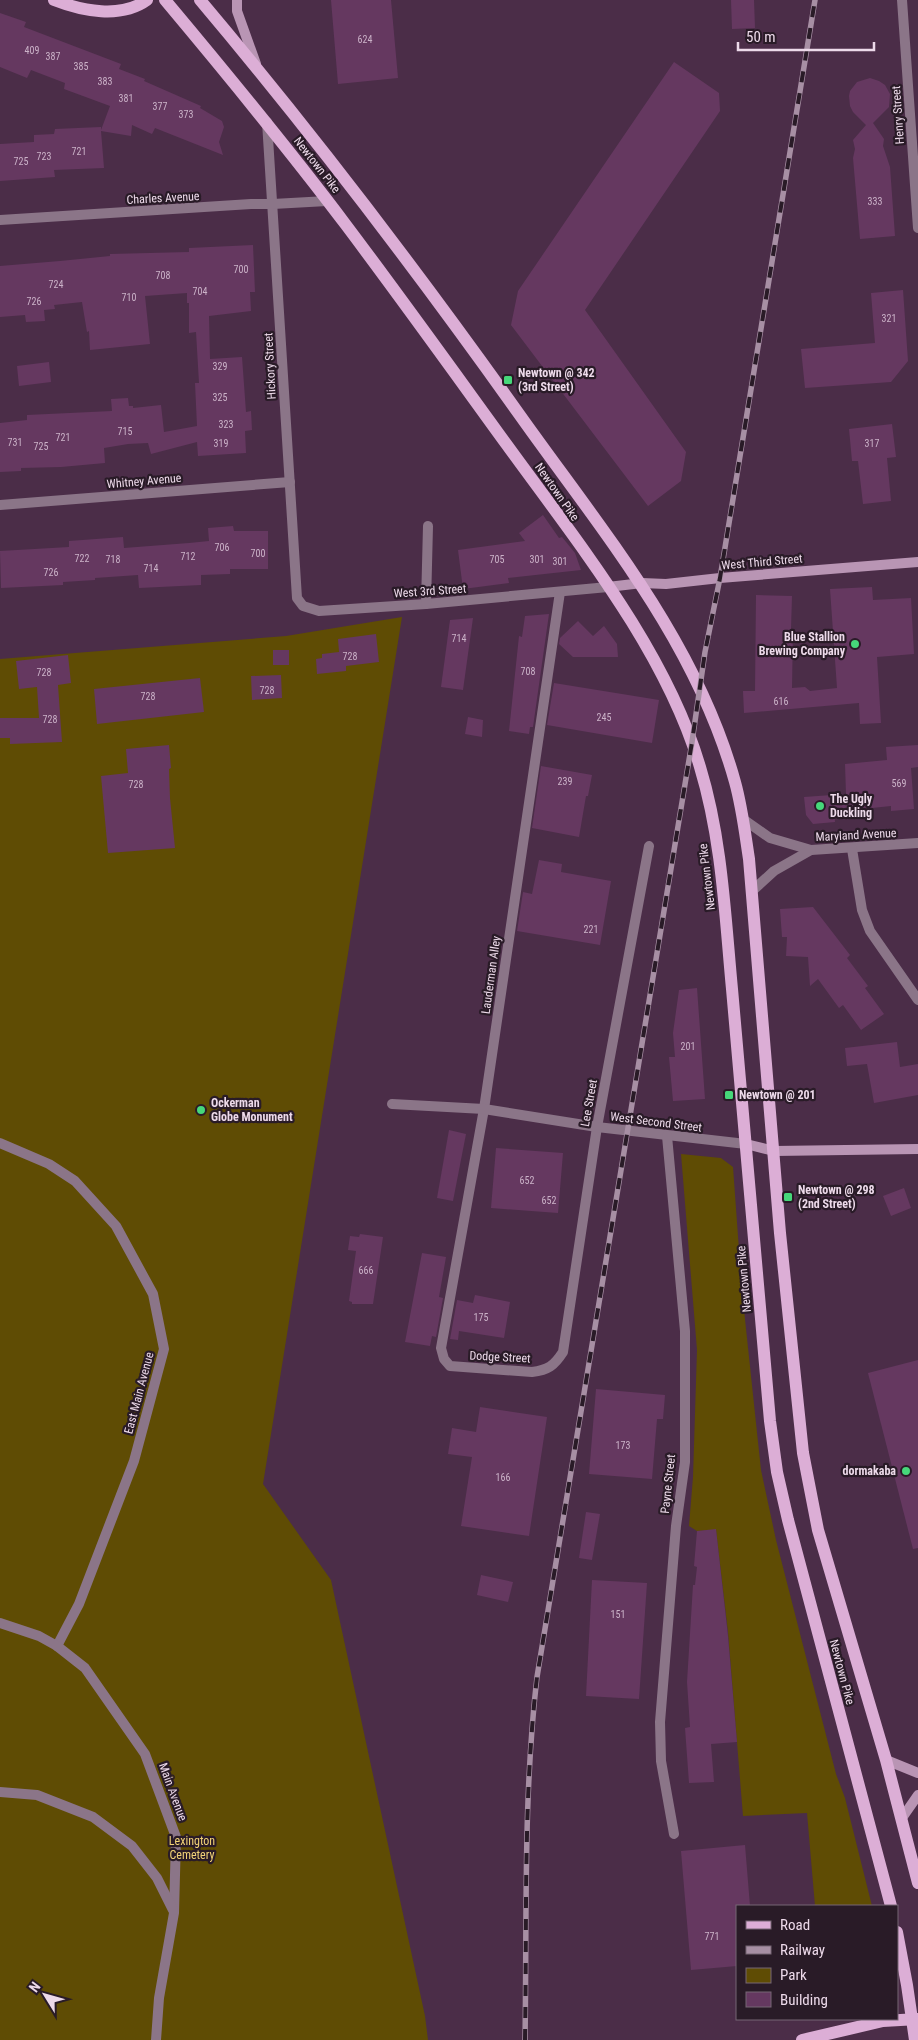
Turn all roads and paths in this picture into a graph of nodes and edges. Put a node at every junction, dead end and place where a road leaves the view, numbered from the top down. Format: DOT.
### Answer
graph roads {
  1 [pos="54,0"];
  2 [pos="147,0"];
  3 [pos="165,0"];
  4 [pos="200,0"];
  5 [pos="237,0"];
  6 [pos="902,0"];
  7 [pos="258,69"];
  8 [pos="267,122"];
  9 [pos="328,201"];
  10 [pos="273,204"];
  11 [pos="0,220"];
  12 [pos="918,228"];
  13 [pos="290,482"];
  14 [pos="0,505"];
  15 [pos="428,526"];
  16 [pos="918,562"];
  17 [pos="642,583"];
  18 [pos="608,587"];
  19 [pos="560,592"];
  20 [pos="426,604"];
  21 [pos="303,606"];
  22 [pos="743,819"];
  23 [pos="918,843"];
  24 [pos="649,846"];
  25 [pos="852,848"];
  26 [pos="811,850"];
  27 [pos="752,892"];
  28 [pos="918,1000"];
  29 [pos="392,1104"];
  30 [pos="484,1109"];
  31 [pos="597,1127"];
  32 [pos="667,1136"];
  33 [pos="0,1143"];
  34 [pos="746,1144"];
  35 [pos="918,1149"];
  36 [pos="774,1151"];
  37 [pos="444,1359"];
  38 [pos="556,1363"];
  39 [pos="0,1623"];
  40 [pos="57,1646"];
  41 [pos="886,1760"];
  42 [pos="918,1773"];
  43 [pos="0,1792"];
  44 [pos="918,1795"];
  45 [pos="902,1818"];
  46 [pos="674,1834"];
  47 [pos="918,1883"];
  48 [pos="891,1905"];
  49 [pos="174,1913"];
  50 [pos="898,1937"];
  51 [pos="915,2019"];
  52 [pos="156,2040"];
  53 [pos="802,2040"];
  54 [pos="915,2040"];
  1 -- 2 [label="main road"];
  3 -- 8 [label="main road, Newtown Pike"];
  4 -- 7 [label="main road, Newtown Pike"];
  5 -- 7 [label="main road"];
  6 -- 12 [label="street, Henry Street"];
  7 -- 17 [label="main road, Newtown Pike"];
  8 -- 9 [label="main road, Newtown Pike"];
  8 -- 10 [label="street, Hickory Street"];
  9 -- 10 [label="street, Charles Avenue"];
  9 -- 18 [label="main road, Newtown Pike"];
  10 -- 11 [label="street, Charles Avenue"];
  10 -- 13 [label="street, Hickory Street"];
  13 -- 14 [label="street, Whitney Avenue"];
  13 -- 21 [label="street, Hickory Street"];
  15 -- 20 [label="street"];
  16 -- 17 [label="main road, West Third Street"];
  17 -- 18 [label="main road, West Third Street"];
  17 -- 22 [label="main road, Newtown Pike"];
  18 -- 19 [label="street, West 3rd Street"];
  18 -- 34 [label="main road, Newtown Pike"];
  19 -- 20 [label="street, West 3rd Street"];
  19 -- 30 [label="street, Lauderman Alley"];
  20 -- 21 [label="street, West 3rd Street"];
  22 -- 26 [label="street, Maryland Avenue"];
  22 -- 27 [label="main road, Newtown Pike"];
  23 -- 25 [label="street, Maryland Avenue"];
  24 -- 31 [label="street, Lee Street"];
  25 -- 26 [label="street, Maryland Avenue"];
  25 -- 28 [label="street"];
  26 -- 27 [label="street"];
  27 -- 36 [label="main road, Newtown Pike"];
  29 -- 30 [label="street, West Second Street"];
  30 -- 31 [label="street, West Second Street"];
  30 -- 37 [label="street, Lauderman Alley"];
  31 -- 32 [label="street, West Second Street"];
  31 -- 38 [label="street, Lee Street"];
  32 -- 34 [label="street, West Second Street"];
  32 -- 46 [label="street, Payne Street"];
  33 -- 40 [label="street, East Main Avenue"];
  34 -- 36 [label="main road, West Second Street"];
  34 -- 48 [label="main road, Newtown Pike"];
  35 -- 36 [label="main road, West Second Street"];
  36 -- 41 [label="main road, Newtown Pike"];
  37 -- 38 [label="street, Dodge Street"];
  39 -- 40 [label="street, Main Avenue"];
  40 -- 49 [label="street, Main Avenue"];
  41 -- 42 [label="main road"];
  41 -- 45 [label="main road, Newtown Pike"];
  43 -- 49 [label="street"];
  44 -- 45 [label="main road"];
  45 -- 47 [label="main road, Newtown Pike"];
  49 -- 52 [label="street, Main Avenue"];
  50 -- 51 [label="main road"];
  51 -- 53 [label="main road"];
  51 -- 54 [label="main road"];
}
